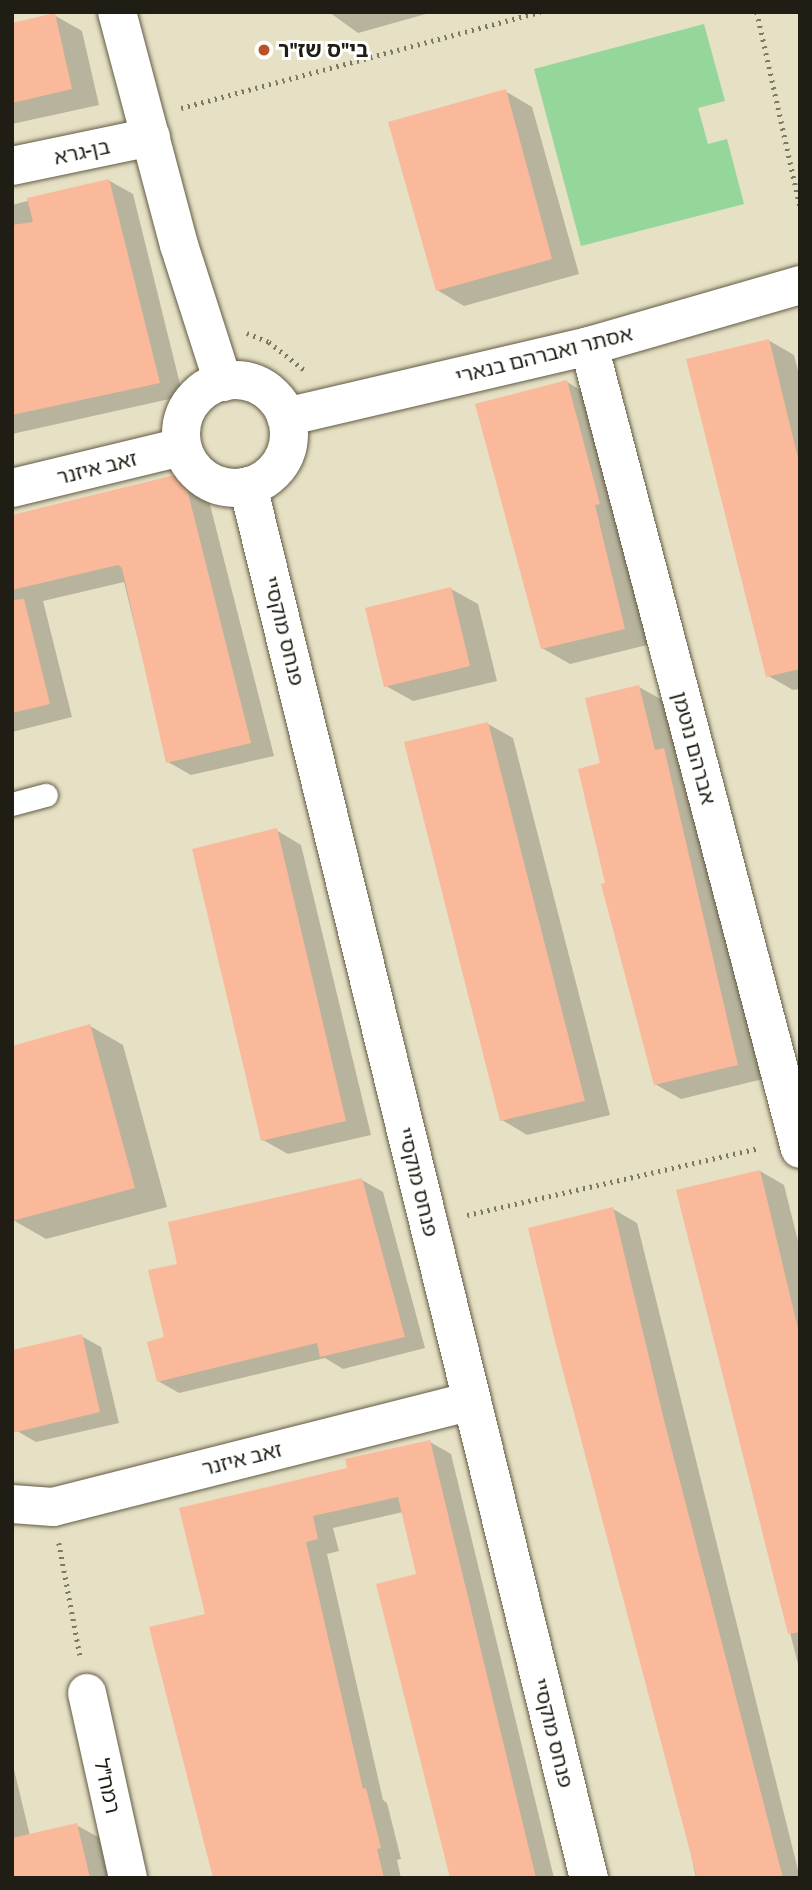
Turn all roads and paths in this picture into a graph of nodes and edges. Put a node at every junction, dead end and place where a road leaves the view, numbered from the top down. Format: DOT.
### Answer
graph roads {
  1 [pos="117,12"];
  2 [pos="540,12"];
  3 [pos="757,12"];
  4 [pos="181,95"];
  5 [pos="185,107"];
  6 [pos="188,120"];
  7 [pos="151,137"];
  8 [pos="12,166"];
  9 [pos="800,206"];
  10 [pos="800,285"];
  11 [pos="236,328"];
  12 [pos="589,346"];
  13 [pos="312,377"];
  14 [pos="223,382"];
  15 [pos="286,417"];
  16 [pos="182,447"];
  17 [pos="248,486"];
  18 [pos="12,488"];
  19 [pos="46,795"];
  20 [pos="12,804"];
  21 [pos="799,1144"];
  22 [pos="428,1224"];
  23 [pos="471,1401"];
  24 [pos="12,1504"];
  25 [pos="53,1507"];
  26 [pos="87,1693"];
  27 [pos="128,1878"];
  28 [pos="589,1878"];
  1 -- 7 [label="street"];
  2 -- 5 [label="path"];
  3 -- 9 [label="path"];
  4 -- 5 [label="path"];
  5 -- 6 [label="path"];
  5 -- 7 [label="path"];
  7 -- 8 [label="street, בן-גרא"];
  7 -- 14 [label="street"];
  10 -- 12 [label="street, אסתר ואברהם בנארי"];
  11 -- 13 [label="path"];
  12 -- 15 [label="street, אסתר ואברהם בנארי"];
  12 -- 21 [label="street, אברהם נוטמן"];
  14 -- 15 [label="street"];
  14 -- 16 [label="street"];
  15 -- 17 [label="street"];
  16 -- 17 [label="street"];
  16 -- 18 [label="street, זאב איזנר"];
  17 -- 22 [label="street, פנחס מוקסיי"];
  19 -- 20 [label="lane"];
  21 -- 22 [label="path"];
  22 -- 23 [label="street, פנחס מוקסיי"];
  23 -- 25 [label="street, זאב איזנר"];
  23 -- 28 [label="street, פנחס מוקסיי"];
  24 -- 25 [label="street, זאב איזנר"];
  25 -- 26 [label="path"];
  26 -- 27 [label="street, רמח\"ל"];
}
